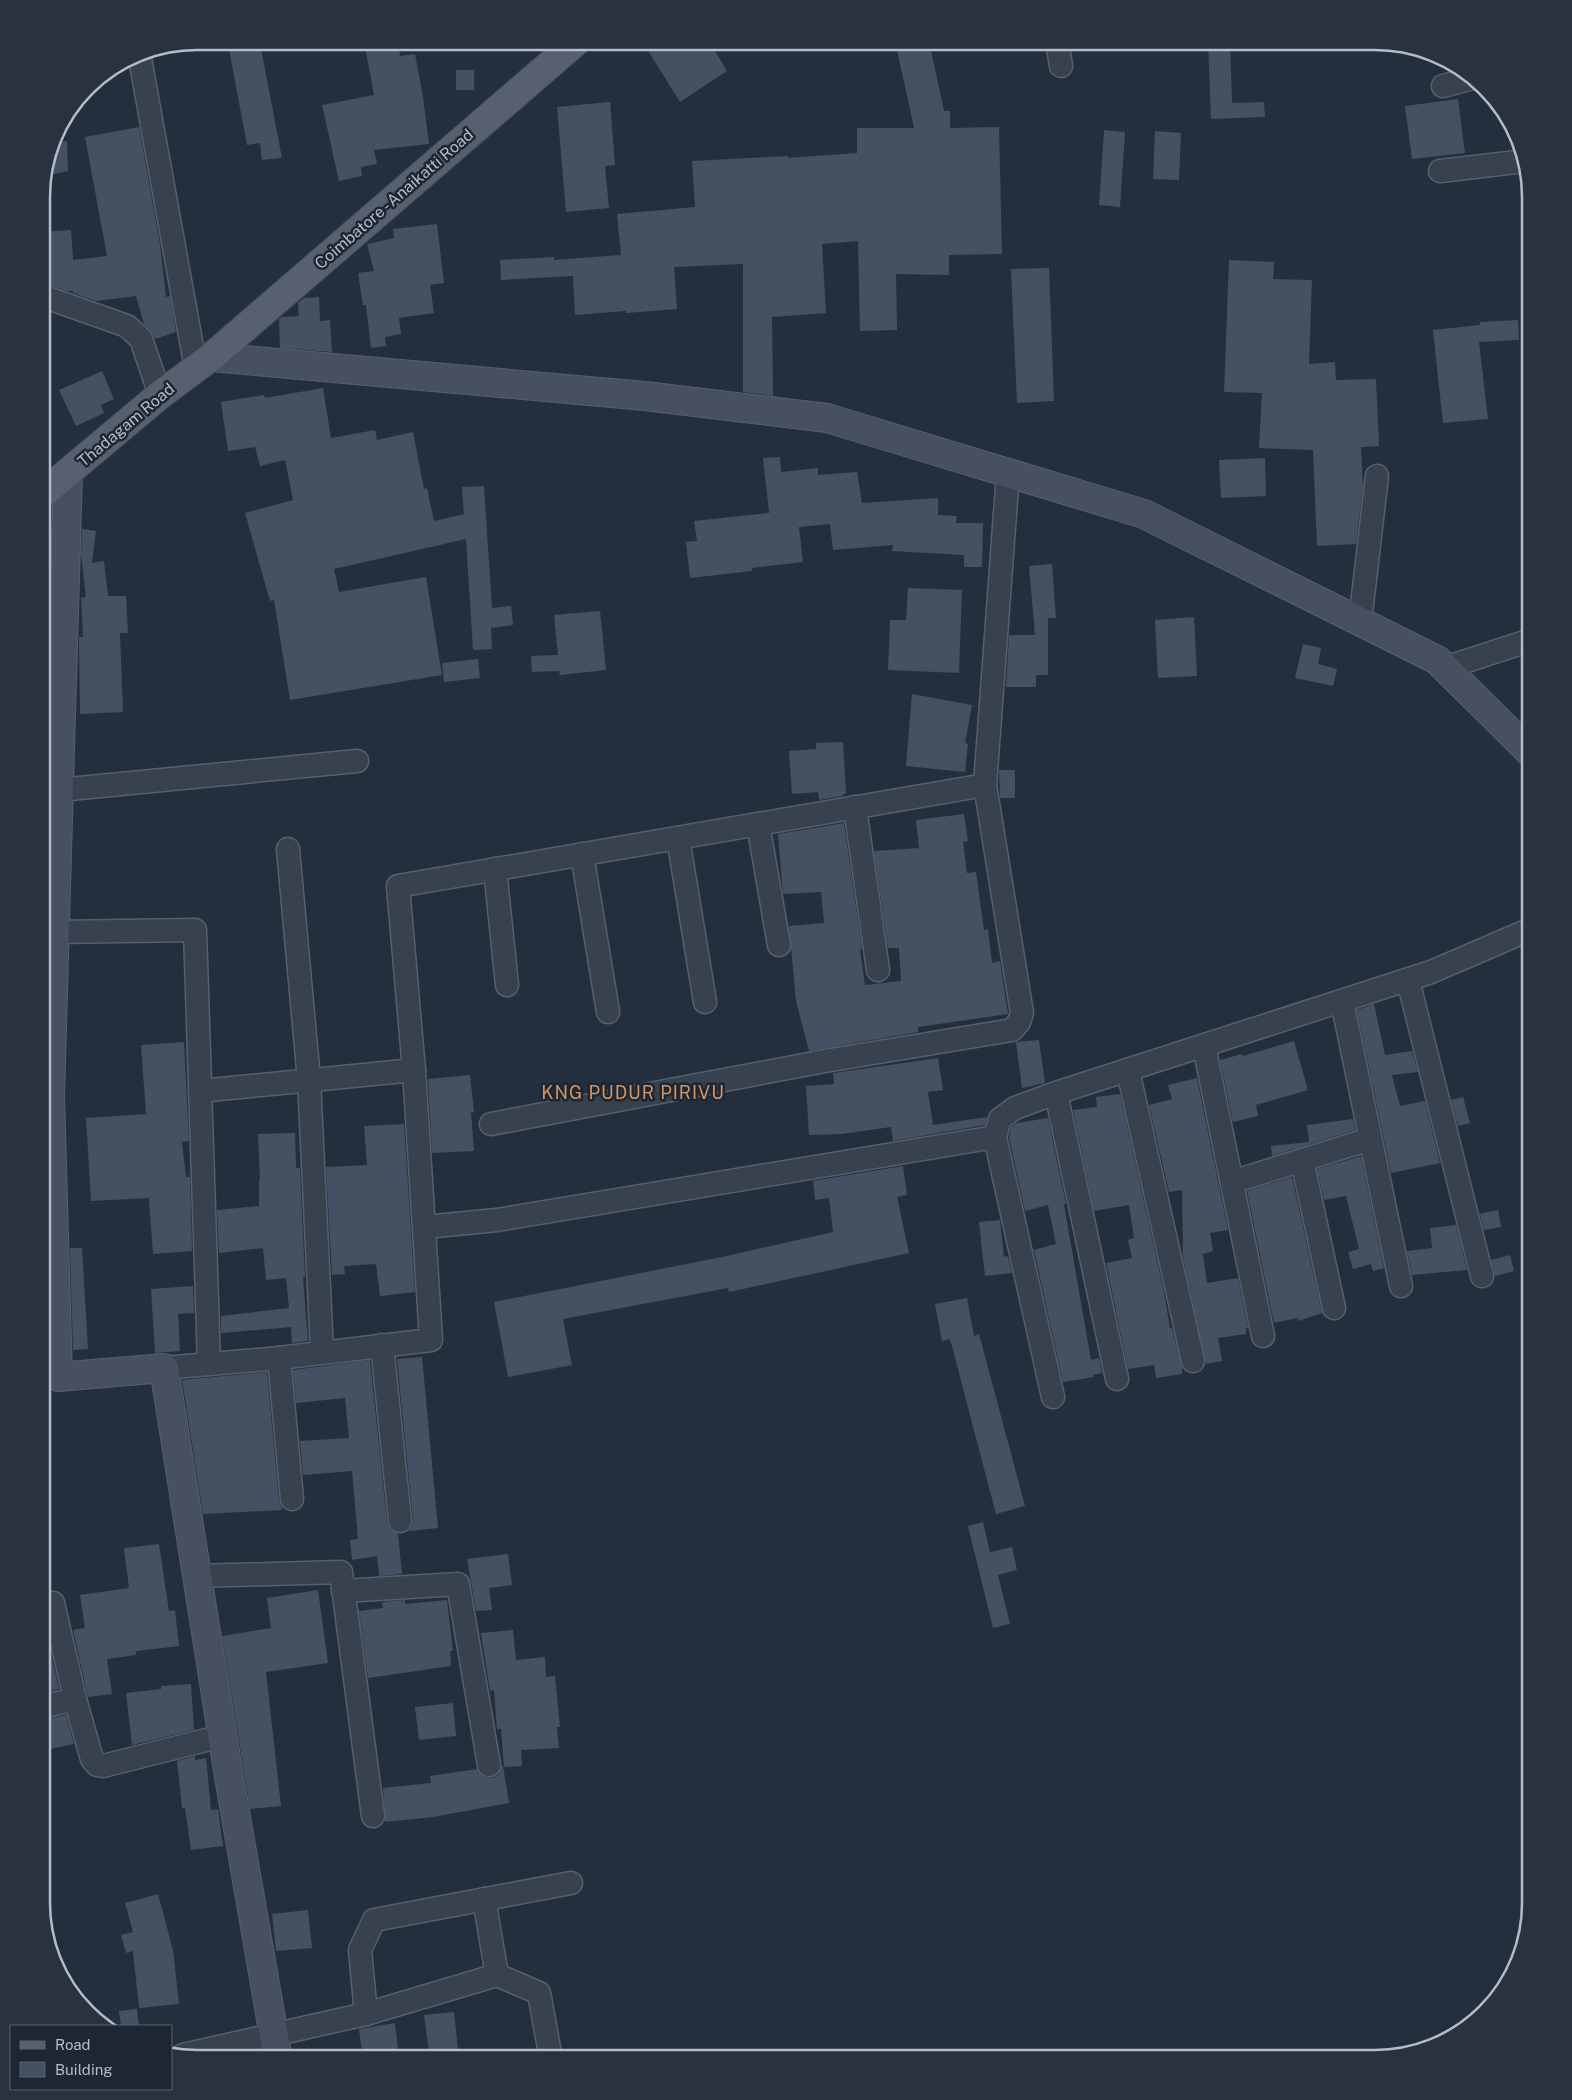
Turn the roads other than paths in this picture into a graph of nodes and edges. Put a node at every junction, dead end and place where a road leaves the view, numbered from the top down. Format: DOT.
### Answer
graph roads {
  1 [pos="567,50"];
  2 [pos="1058,50"];
  3 [pos="141,61"];
  4 [pos="1061,66"];
  5 [pos="1464,80"];
  6 [pos="1443,86"];
  7 [pos="1518,162"];
  8 [pos="1440,171"];
  9 [pos="50,299"];
  10 [pos="203,363"];
  11 [pos="160,395"];
  12 [pos="68,473"];
  13 [pos="1008,473"];
  14 [pos="1377,476"];
  15 [pos="50,488"];
  16 [pos="1360,622"];
  17 [pos="1522,643"];
  18 [pos="1445,668"];
  19 [pos="1522,744"];
  20 [pos="356,761"];
  21 [pos="985,785"];
  22 [pos="59,790"];
  23 [pos="855,807"];
  24 [pos="758,824"];
  25 [pos="678,838"];
  26 [pos="288,849"];
  27 [pos="582,854"];
  28 [pos="495,869"];
  29 [pos="55,932"];
  30 [pos="1522,933"];
  31 [pos="779,945"];
  32 [pos="878,970"];
  33 [pos="1408,980"];
  34 [pos="506,985"];
  35 [pos="1342,1001"];
  36 [pos="705,1002"];
  37 [pos="608,1012"];
  38 [pos="1204,1046"];
  39 [pos="414,1070"];
  40 [pos="1128,1071"];
  41 [pos="309,1080"];
  42 [pos="200,1091"];
  43 [pos="1056,1093"];
  44 [pos="491,1124"];
  45 [pos="995,1137"];
  46 [pos="1370,1139"];
  47 [pos="1302,1160"];
  48 [pos="1232,1182"];
  49 [pos="425,1227"];
  50 [pos="1482,1276"];
  51 [pos="1400,1286"];
  52 [pos="1334,1308"];
  53 [pos="1263,1336"];
  54 [pos="382,1345"];
  55 [pos="322,1352"];
  56 [pos="279,1358"];
  57 [pos="1193,1361"];
  58 [pos="209,1363"];
  59 [pos="164,1368"];
  60 [pos="1117,1379"];
  61 [pos="1053,1397"];
  62 [pos="292,1499"];
  63 [pos="400,1521"];
  64 [pos="197,1576"];
  65 [pos="343,1591"];
  66 [pos="50,1604"];
  67 [pos="75,1699"];
  68 [pos="50,1705"];
  69 [pos="222,1736"];
  70 [pos="489,1765"];
  71 [pos="374,1816"];
  72 [pos="571,1883"];
  73 [pos="484,1899"];
  74 [pos="496,1975"];
  75 [pos="366,2014"];
  76 [pos="276,2047"];
  77 [pos="241,2050"];
  78 [pos="549,2050"];
  1 -- 10 [label="main road, Coimbatore - Anaikatti Road"];
  2 -- 4 [label="street"];
  3 -- 10 [label="street"];
  5 -- 6 [label="street"];
  7 -- 8 [label="street"];
  9 -- 11 [label="street"];
  10 -- 11 [label="main road, Thadagam Road"];
  10 -- 13 [label="street"];
  11 -- 12 [label="main road, Thadagam Road"];
  12 -- 15 [label="main road, Thadagam Road"];
  12 -- 22 [label="street"];
  13 -- 16 [label="street"];
  13 -- 21 [label="street"];
  14 -- 16 [label="street"];
  16 -- 18 [label="street"];
  17 -- 18 [label="street"];
  18 -- 19 [label="street"];
  20 -- 22 [label="street"];
  21 -- 23 [label="street"];
  21 -- 44 [label="street"];
  22 -- 29 [label="street"];
  23 -- 24 [label="street"];
  23 -- 32 [label="street"];
  24 -- 25 [label="street"];
  24 -- 31 [label="street"];
  25 -- 27 [label="street"];
  25 -- 36 [label="street"];
  26 -- 41 [label="street"];
  27 -- 28 [label="street"];
  27 -- 37 [label="street"];
  28 -- 34 [label="street"];
  28 -- 39 [label="street"];
  29 -- 42 [label="street"];
  29 -- 59 [label="street"];
  30 -- 33 [label="street"];
  33 -- 35 [label="street"];
  33 -- 50 [label="street"];
  35 -- 38 [label="street"];
  35 -- 46 [label="street"];
  38 -- 40 [label="street"];
  38 -- 48 [label="street"];
  39 -- 41 [label="street"];
  39 -- 49 [label="street"];
  40 -- 43 [label="street"];
  40 -- 57 [label="street"];
  41 -- 42 [label="street"];
  41 -- 55 [label="street"];
  42 -- 58 [label="street"];
  43 -- 45 [label="street"];
  43 -- 60 [label="street"];
  45 -- 49 [label="street"];
  45 -- 61 [label="street"];
  46 -- 47 [label="street"];
  46 -- 51 [label="street"];
  47 -- 48 [label="street"];
  47 -- 52 [label="street"];
  48 -- 53 [label="street"];
  49 -- 54 [label="street"];
  54 -- 55 [label="street"];
  54 -- 63 [label="street"];
  55 -- 56 [label="street"];
  56 -- 58 [label="street"];
  56 -- 62 [label="street"];
  58 -- 59 [label="street"];
  59 -- 64 [label="street"];
  64 -- 65 [label="street"];
  64 -- 69 [label="street"];
  65 -- 70 [label="street"];
  65 -- 71 [label="street"];
  66 -- 67 [label="street"];
  67 -- 68 [label="street"];
  67 -- 69 [label="street"];
  69 -- 76 [label="street"];
  72 -- 73 [label="street"];
  73 -- 74 [label="street"];
  73 -- 75 [label="street"];
  74 -- 75 [label="street"];
  74 -- 78 [label="street"];
  75 -- 76 [label="street"];
  76 -- 77 [label="street"];
}
